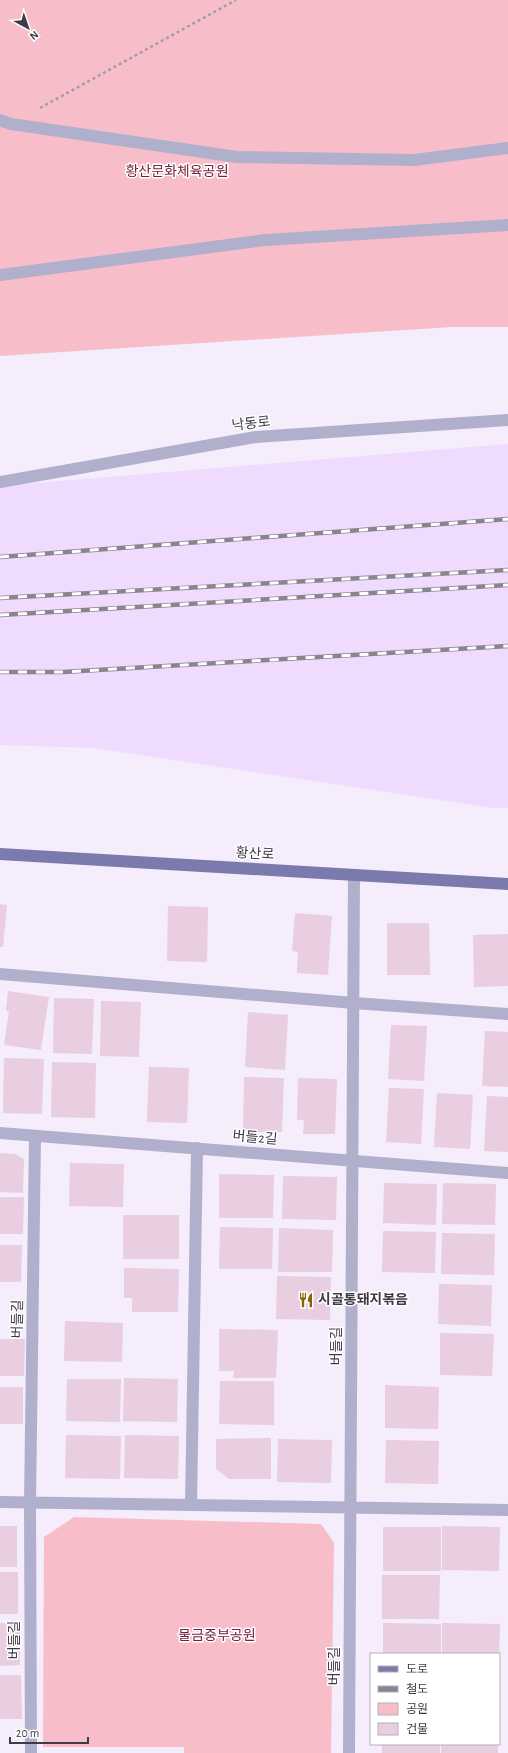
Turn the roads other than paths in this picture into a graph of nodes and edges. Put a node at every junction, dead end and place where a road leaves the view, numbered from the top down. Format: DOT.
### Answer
graph roads {
  1 [pos="6,122"];
  2 [pos="508,148"];
  3 [pos="508,225"];
  4 [pos="0,275"];
  5 [pos="508,420"];
  6 [pos="0,482"];
  7 [pos="0,854"];
  8 [pos="354,875"];
  9 [pos="508,884"];
  10 [pos="0,974"];
  11 [pos="354,1003"];
  12 [pos="508,1014"];
  13 [pos="0,1133"];
  14 [pos="35,1136"];
  15 [pos="197,1148"];
  16 [pos="354,1160"];
  17 [pos="508,1173"];
  18 [pos="0,1502"];
  19 [pos="30,1503"];
  20 [pos="191,1505"];
  21 [pos="351,1508"];
  22 [pos="508,1510"];
  23 [pos="31,1753"];
  24 [pos="349,1753"];
  1 -- 2 [label="street"];
  3 -- 4 [label="street"];
  5 -- 6 [label="street, 낙동로"];
  7 -- 8 [label="main road, 황산로"];
  8 -- 9 [label="main road, 황산로"];
  8 -- 11 [label="street, 버들길"];
  10 -- 11 [label="street"];
  11 -- 12 [label="street"];
  11 -- 16 [label="street, 버들길"];
  13 -- 14 [label="street, 버들2길"];
  14 -- 15 [label="street, 버들2길"];
  14 -- 19 [label="street, 버들길"];
  15 -- 16 [label="street, 버들2길"];
  15 -- 20 [label="street"];
  16 -- 17 [label="street, 버들2길"];
  16 -- 21 [label="street, 버들길"];
  18 -- 19 [label="street"];
  19 -- 20 [label="street"];
  19 -- 23 [label="street, 버들길"];
  20 -- 21 [label="street"];
  21 -- 22 [label="street"];
  21 -- 24 [label="street, 버들길"];
}
